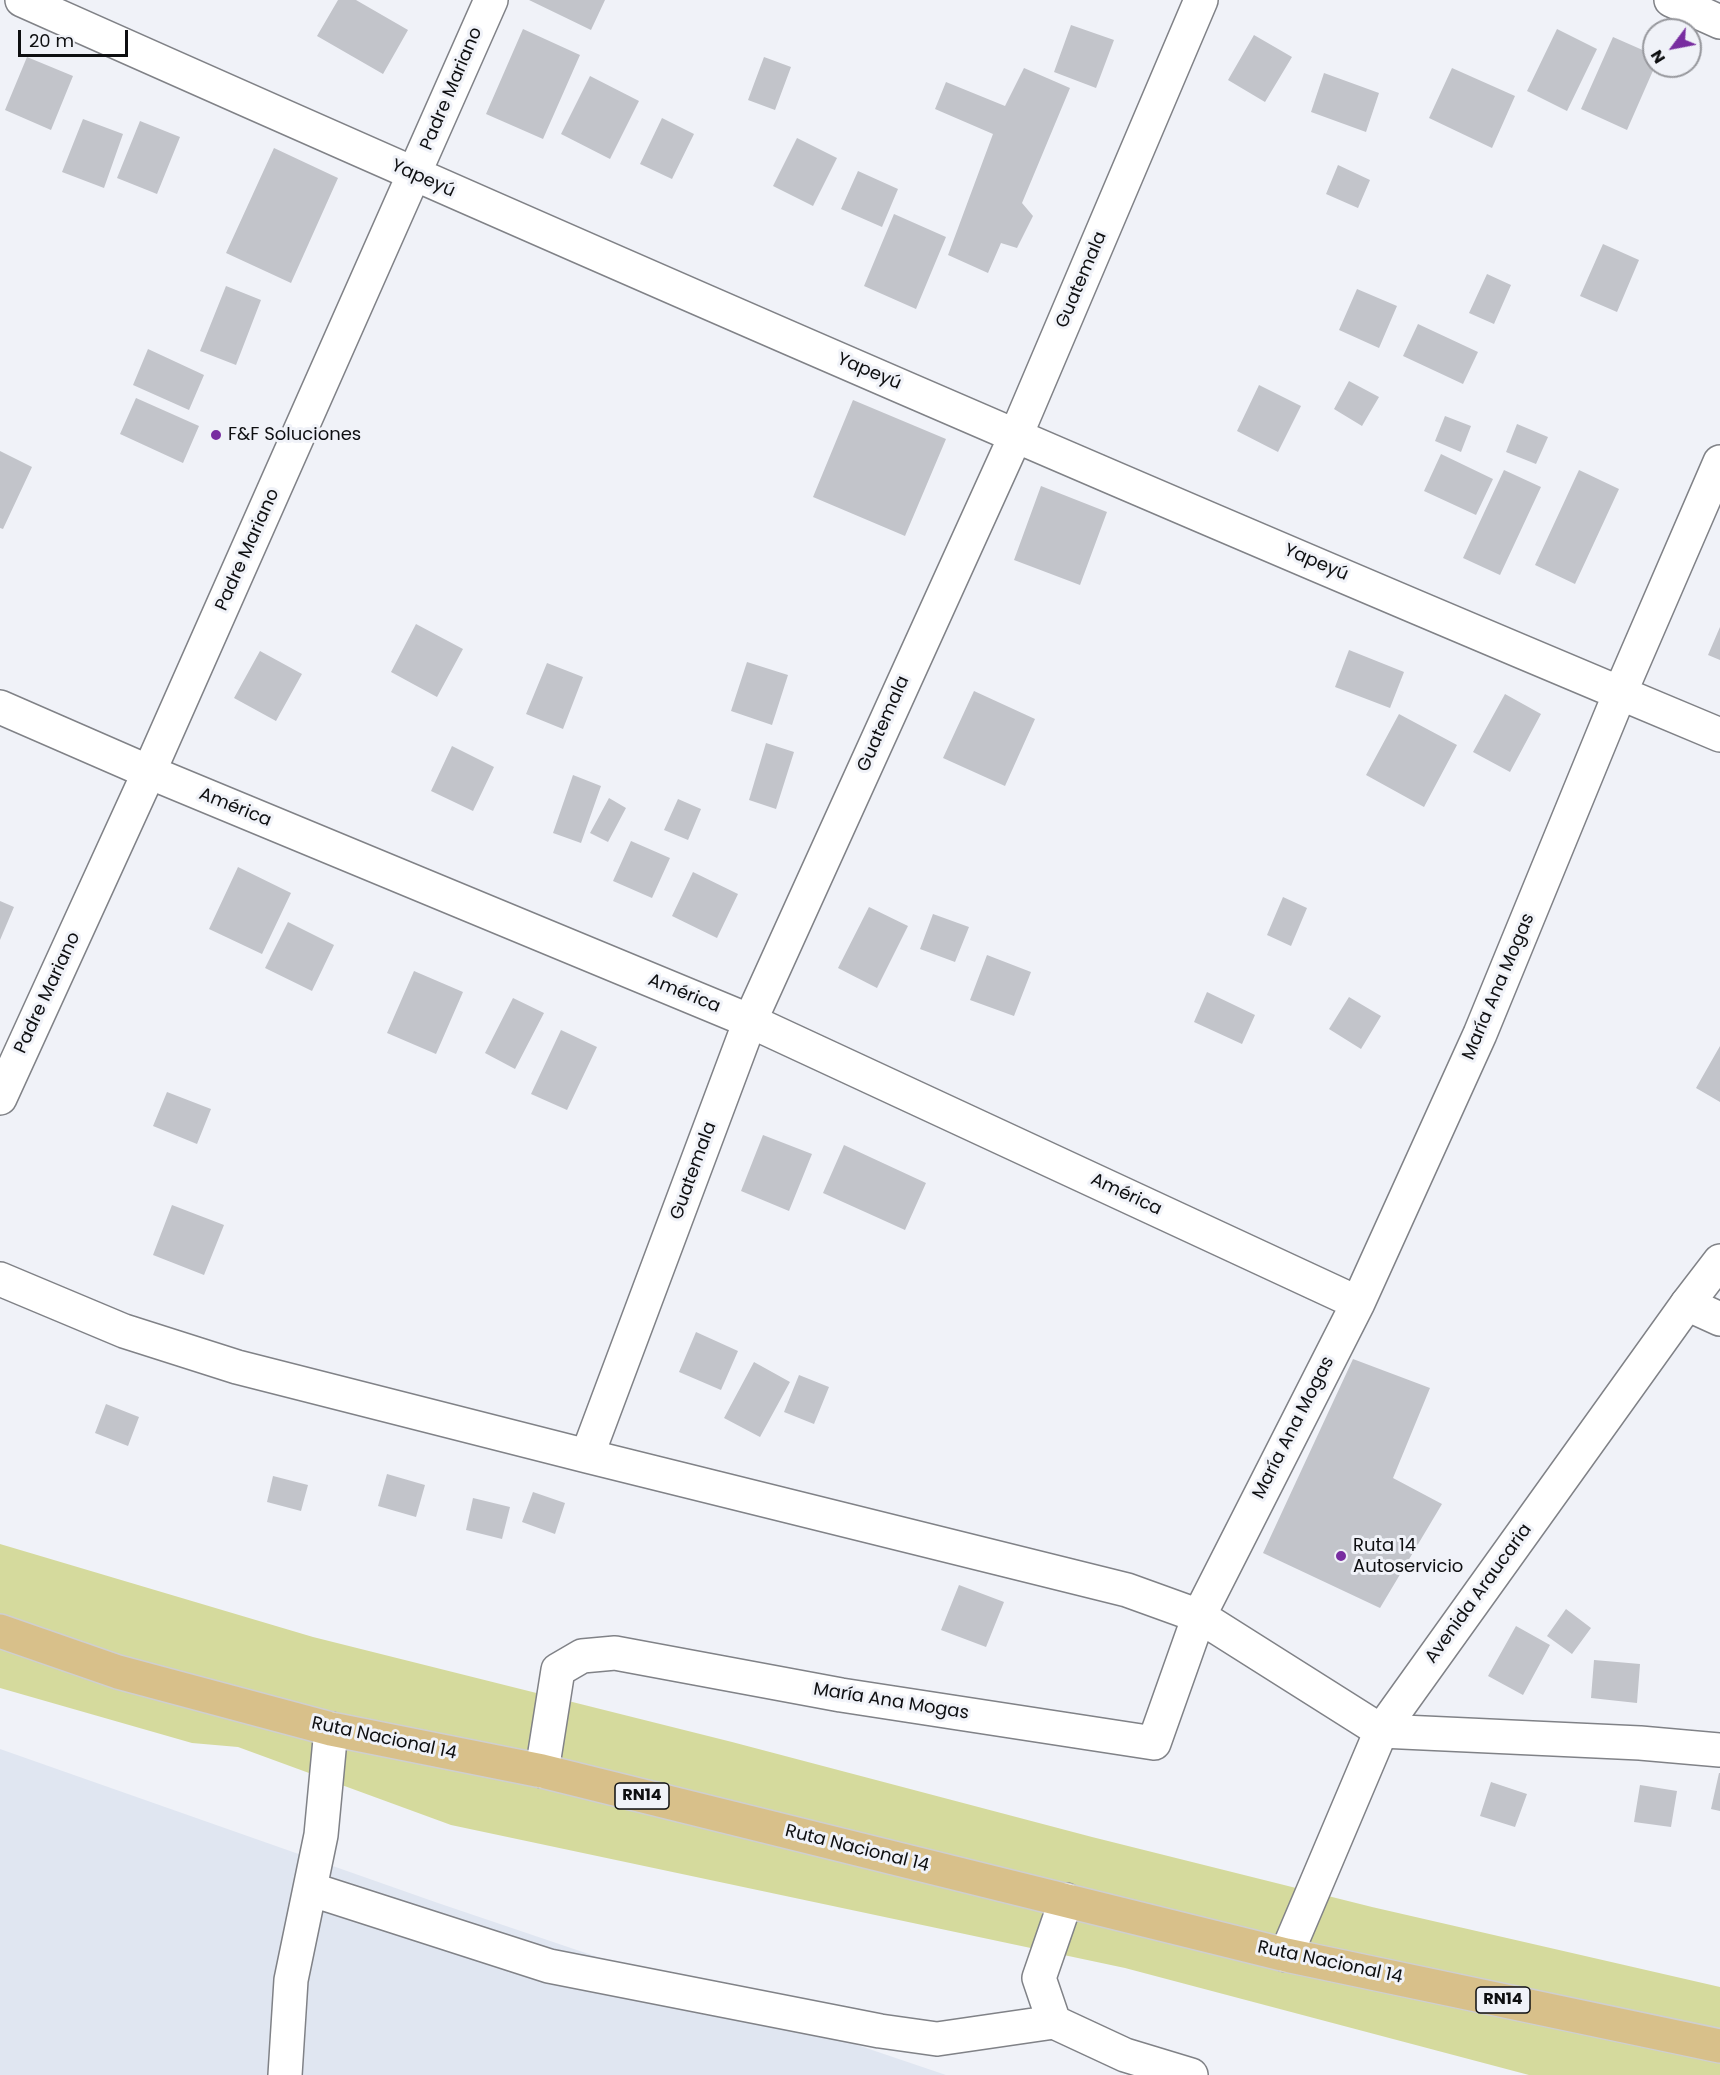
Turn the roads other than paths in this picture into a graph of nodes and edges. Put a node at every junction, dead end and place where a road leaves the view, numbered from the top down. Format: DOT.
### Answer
graph roads {
  1 [pos="22,0"];
  2 [pos="491,0"];
  3 [pos="1202,0"];
  4 [pos="1671,0"];
  5 [pos="1720,22"];
  6 [pos="415,175"];
  7 [pos="1016,435"];
  8 [pos="1720,462"];
  9 [pos="1620,693"];
  10 [pos="0,707"];
  11 [pos="1720,735"];
  12 [pos="149,772"];
  13 [pos="750,1021"];
  14 [pos="0,1098"];
  15 [pos="1720,1261"];
  16 [pos="0,1279"];
  17 [pos="1358,1303"];
  18 [pos="1687,1304"];
  19 [pos="1720,1319"];
  20 [pos="587,1456"];
  21 [pos="1199,1616"];
  22 [pos="0,1631"];
  23 [pos="331,1729"];
  24 [pos="1381,1731"];
  25 [pos="1720,1750"];
  26 [pos="542,1771"];
  27 [pos="310,1889"];
  28 [pos="1066,1900"];
  29 [pos="1286,1955"];
  30 [pos="1054,2022"];
  31 [pos="1720,2046"];
  32 [pos="285,2075"];
  33 [pos="1191,2075"];
  1 -- 6 [label="street, Yapeyú"];
  2 -- 6 [label="street, Padre Mariano"];
  3 -- 7 [label="street, Guatemala"];
  4 -- 5 [label="street"];
  6 -- 7 [label="street, Yapeyú"];
  6 -- 12 [label="street, Padre Mariano"];
  7 -- 9 [label="street, Yapeyú"];
  7 -- 13 [label="street, Guatemala"];
  8 -- 9 [label="street, María Ana Mogas"];
  9 -- 11 [label="street, Yapeyú"];
  9 -- 17 [label="street, María Ana Mogas"];
  10 -- 12 [label="street, América"];
  12 -- 13 [label="street, América"];
  12 -- 14 [label="street, Padre Mariano"];
  13 -- 17 [label="street, América"];
  13 -- 20 [label="street, Guatemala"];
  15 -- 18 [label="street, Avenida Araucaria"];
  16 -- 20 [label="street"];
  17 -- 21 [label="street, María Ana Mogas"];
  18 -- 19 [label="street"];
  18 -- 24 [label="street, Avenida Araucaria"];
  20 -- 21 [label="street"];
  21 -- 24 [label="street"];
  21 -- 26 [label="street, María Ana Mogas"];
  22 -- 23 [label="highway, Ruta Nacional 14 / RN14"];
  23 -- 26 [label="highway, Ruta Nacional 14 / RN14"];
  23 -- 27 [label="street"];
  24 -- 25 [label="street"];
  24 -- 29 [label="street, Avenida Araucaria"];
  26 -- 28 [label="highway, Ruta Nacional 14 / RN14"];
  27 -- 30 [label="street"];
  27 -- 32 [label="street"];
  28 -- 29 [label="highway, Ruta Nacional 14 / RN14"];
  28 -- 30 [label="street"];
  29 -- 31 [label="highway, Ruta Nacional 14 / RN14"];
  30 -- 33 [label="street"];
}
